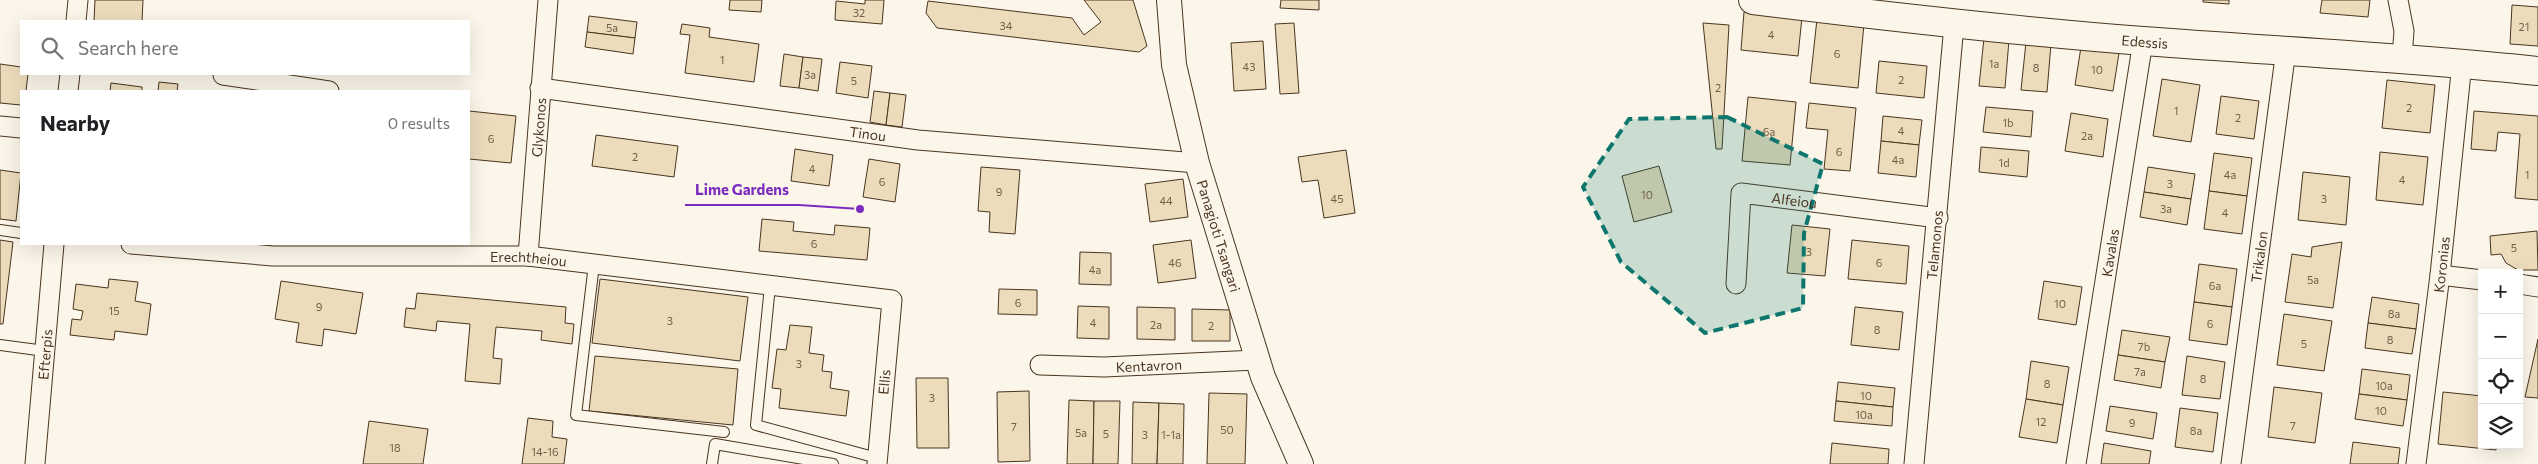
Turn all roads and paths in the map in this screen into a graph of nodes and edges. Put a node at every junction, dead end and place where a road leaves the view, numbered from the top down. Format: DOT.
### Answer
graph roads {
  1 [pos="78,0"];
  2 [pos="548,0"];
  3 [pos="1169,0"];
  4 [pos="1752,0"];
  5 [pos="2398,0"];
  6 [pos="76,20"];
  7 [pos="1954,25"];
  8 [pos="2143,41"];
  9 [pos="2286,50"];
  10 [pos="2402,58"];
  11 [pos="2462,63"];
  12 [pos="2538,71"];
  13 [pos="70,75"];
  14 [pos="223,75"];
  15 [pos="540,88"];
  16 [pos="303,89"];
  17 [pos="68,90"];
  18 [pos="316,90"];
  19 [pos="0,126"];
  20 [pos="20,128"];
  21 [pos="1198,163"];
  22 [pos="1938,218"];
  23 [pos="0,230"];
  24 [pos="20,233"];
  25 [pos="54,245"];
  26 [pos="155,245"];
  27 [pos="274,250"];
  28 [pos="528,256"];
  29 [pos="594,264"];
  30 [pos="2440,276"];
  31 [pos="2478,280"];
  32 [pos="1736,284"];
  33 [pos="2523,284"];
  34 [pos="770,286"];
  35 [pos="2538,286"];
  36 [pos="892,300"];
  37 [pos="0,345"];
  38 [pos="45,351"];
  39 [pos="1257,360"];
  40 [pos="1040,365"];
  41 [pos="724,432"];
  42 [pos="877,461"];
  43 [pos="35,464"];
  44 [pos="712,464"];
  45 [pos="833,464"];
  46 [pos="1301,464"];
  47 [pos="1914,464"];
  48 [pos="2076,464"];
  49 [pos="2231,464"];
  50 [pos="2416,464"];
  1 -- 6 [label="street"];
  2 -- 15 [label="street, Glykonos"];
  3 -- 21 [label="street, Panagioti Tsangari"];
  4 -- 7 [label="main road, Edessis"];
  5 -- 10 [label="street"];
  7 -- 8 [label="main road, Edessis"];
  7 -- 22 [label="street, Telamonos"];
  8 -- 9 [label="main road, Edessis"];
  8 -- 48 [label="street, Kavalas"];
  9 -- 10 [label="main road, Edessis"];
  9 -- 49 [label="street, Trikalon"];
  10 -- 11 [label="main road, Edessis"];
  11 -- 12 [label="main road, Edessis"];
  11 -- 30 [label="street, Koronias"];
  13 -- 17 [label="street"];
  14 -- 16 [label="street"];
  15 -- 21 [label="street, Tinou"];
  15 -- 28 [label="street, Glykonos"];
  16 -- 18 [label="street"];
  19 -- 20 [label="street"];
  21 -- 39 [label="street, Panagioti Tsangari"];
  22 -- 32 [label="street, Alfeiou"];
  22 -- 47 [label="street, Telamonos"];
  23 -- 24 [label="lane"];
  25 -- 38 [label="street, Efterpis"];
  26 -- 27 [label="street, Erechtheiou"];
  27 -- 28 [label="street, Erechtheiou"];
  28 -- 29 [label="street, Erechtheiou"];
  29 -- 34 [label="street, Erechtheiou"];
  29 -- 41 [label="lane"];
  30 -- 31 [label="street"];
  30 -- 50 [label="street, Koronias"];
  33 -- 35 [label="street"];
  34 -- 36 [label="street, Erechtheiou"];
  34 -- 42 [label="lane"];
  36 -- 42 [label="street, Ellis"];
  37 -- 38 [label="lane"];
  38 -- 43 [label="street, Efterpis"];
  39 -- 40 [label="street, Kentavron"];
  39 -- 46 [label="street, Panagioti Tsangari"];
  44 -- 45 [label="lane"];
}
